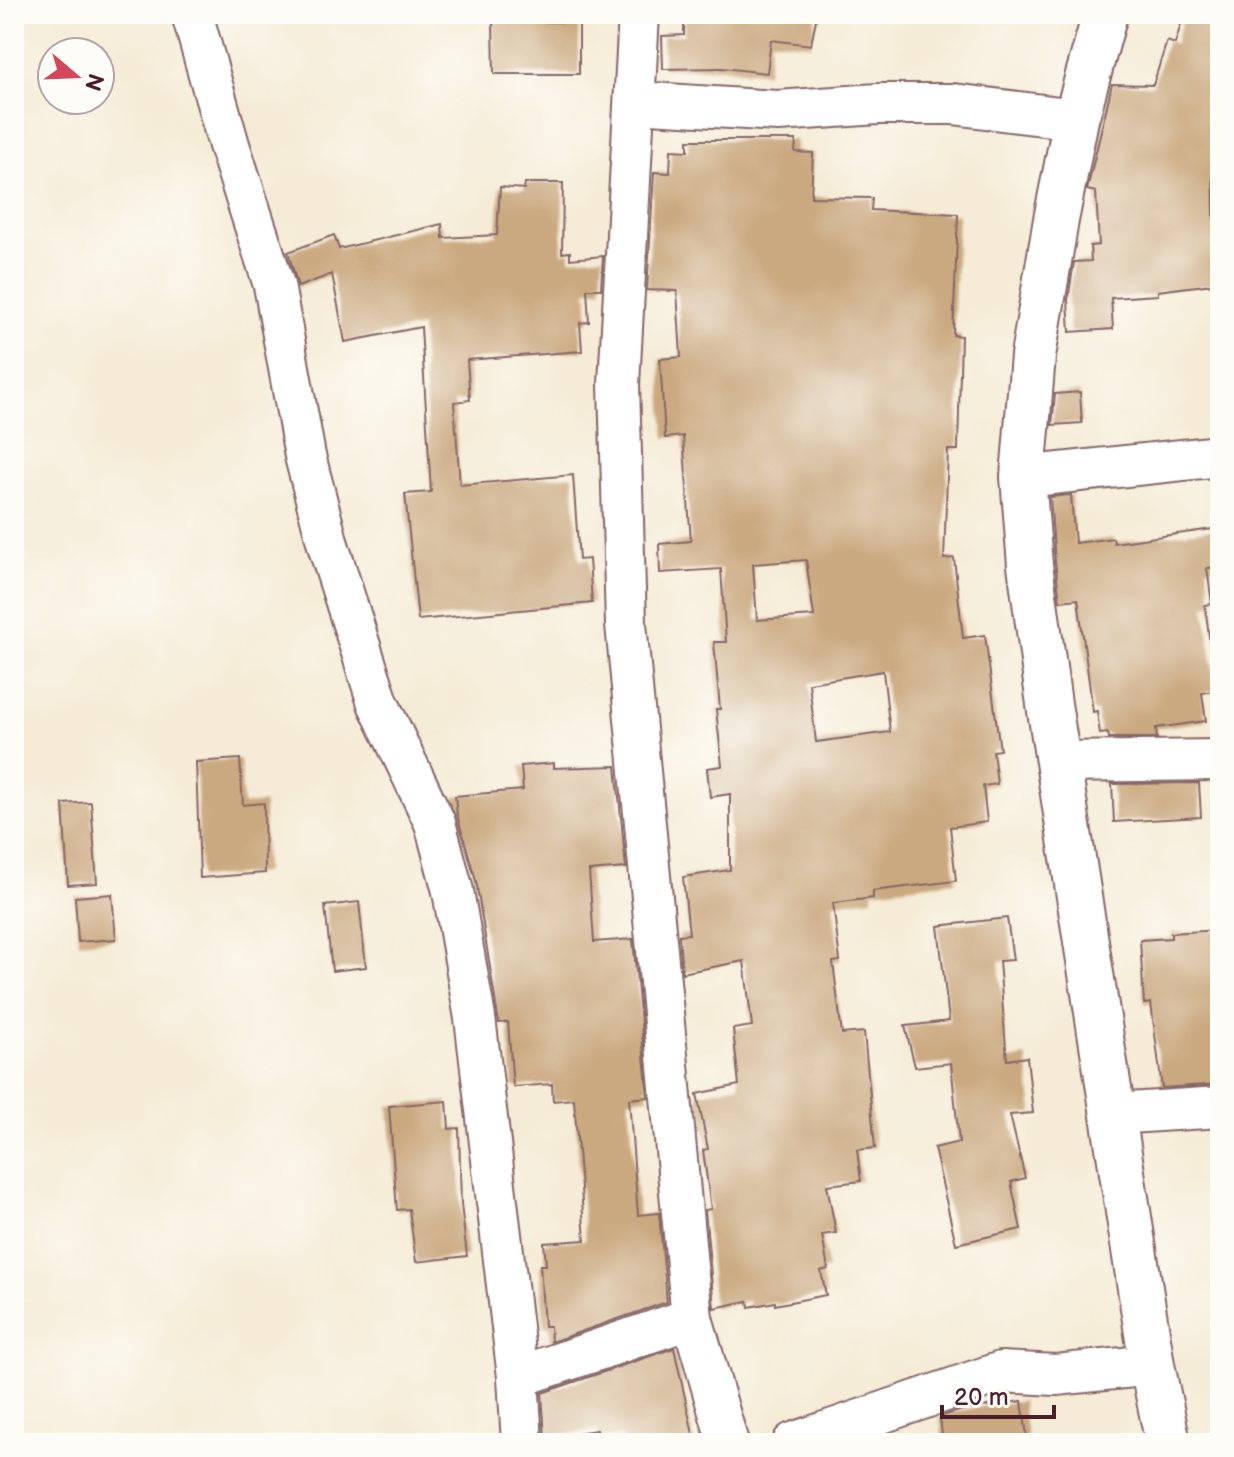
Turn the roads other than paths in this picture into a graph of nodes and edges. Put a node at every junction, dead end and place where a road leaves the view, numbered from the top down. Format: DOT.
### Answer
graph roads {
  1 [pos="192,14"];
  2 [pos="639,14"];
  3 [pos="1105,14"];
  4 [pos="635,102"];
  5 [pos="1076,119"];
  6 [pos="1220,456"];
  7 [pos="1023,477"];
  8 [pos="1220,760"];
  9 [pos="1058,762"];
  10 [pos="1220,1107"];
  11 [pos="1113,1114"];
  12 [pos="692,1318"];
  13 [pos="1152,1365"];
  14 [pos="518,1377"];
  15 [pos="522,1443"];
  16 [pos="728,1443"];
  17 [pos="793,1443"];
  18 [pos="1168,1443"];
  1 -- 14 [label="street"];
  2 -- 4 [label="street"];
  3 -- 5 [label="main road"];
  4 -- 5 [label="street"];
  4 -- 12 [label="street"];
  5 -- 7 [label="main road"];
  6 -- 7 [label="street"];
  7 -- 9 [label="main road"];
  8 -- 9 [label="street"];
  9 -- 11 [label="main road"];
  10 -- 11 [label="street"];
  11 -- 13 [label="main road"];
  12 -- 14 [label="street"];
  12 -- 16 [label="street"];
  13 -- 17 [label="street"];
  13 -- 18 [label="main road"];
  14 -- 15 [label="street"];
}
